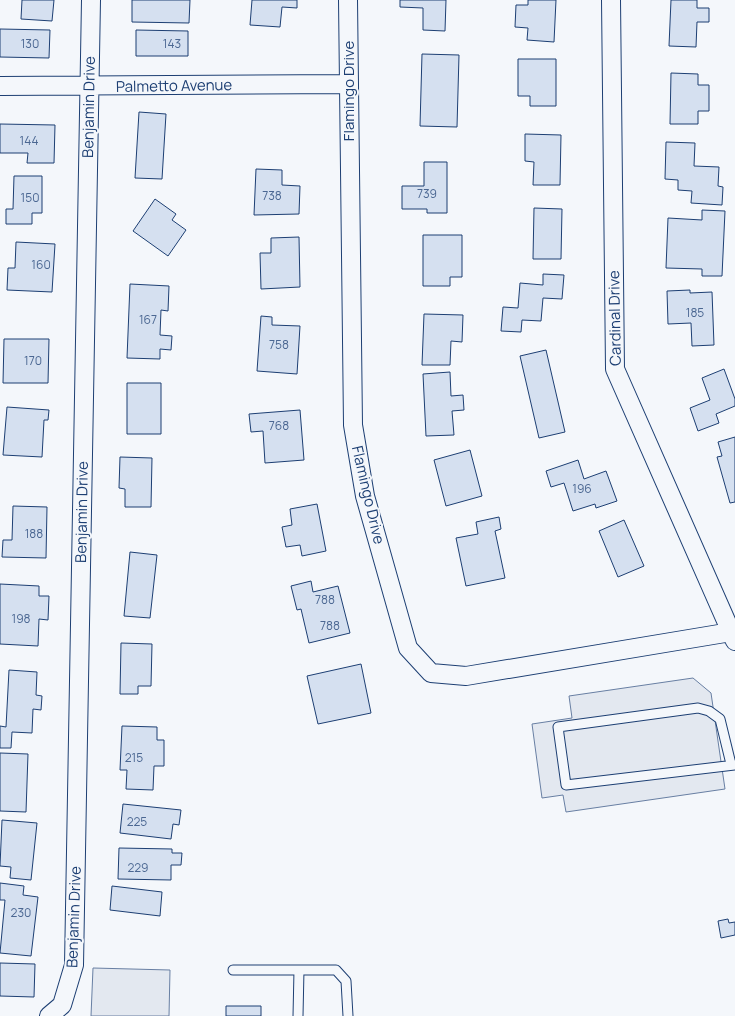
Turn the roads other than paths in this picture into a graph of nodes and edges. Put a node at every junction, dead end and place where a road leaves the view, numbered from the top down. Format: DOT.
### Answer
graph roads {
  1 [pos="91,0"];
  2 [pos="348,0"];
  3 [pos="611,0"];
  4 [pos="348,84"];
  5 [pos="0,86"];
  6 [pos="89,87"];
  7 [pos="733,636"];
  8 [pos="733,764"];
  9 [pos="233,970"];
  10 [pos="299,970"];
  11 [pos="49,1016"];
  12 [pos="298,1016"];
  13 [pos="348,1016"];
  1 -- 6 [label="street, Benjamin Drive"];
  2 -- 4 [label="street, Flamingo Drive"];
  3 -- 7 [label="street, Cardinal Drive"];
  4 -- 6 [label="street, Palmetto Avenue"];
  4 -- 7 [label="street, Flamingo Drive"];
  5 -- 6 [label="street, Palmetto Avenue"];
  6 -- 11 [label="street, Benjamin Drive"];
  8 -- 8 [label="lane"];
  9 -- 10 [label="lane"];
  10 -- 12 [label="lane"];
  10 -- 13 [label="lane"];
}
